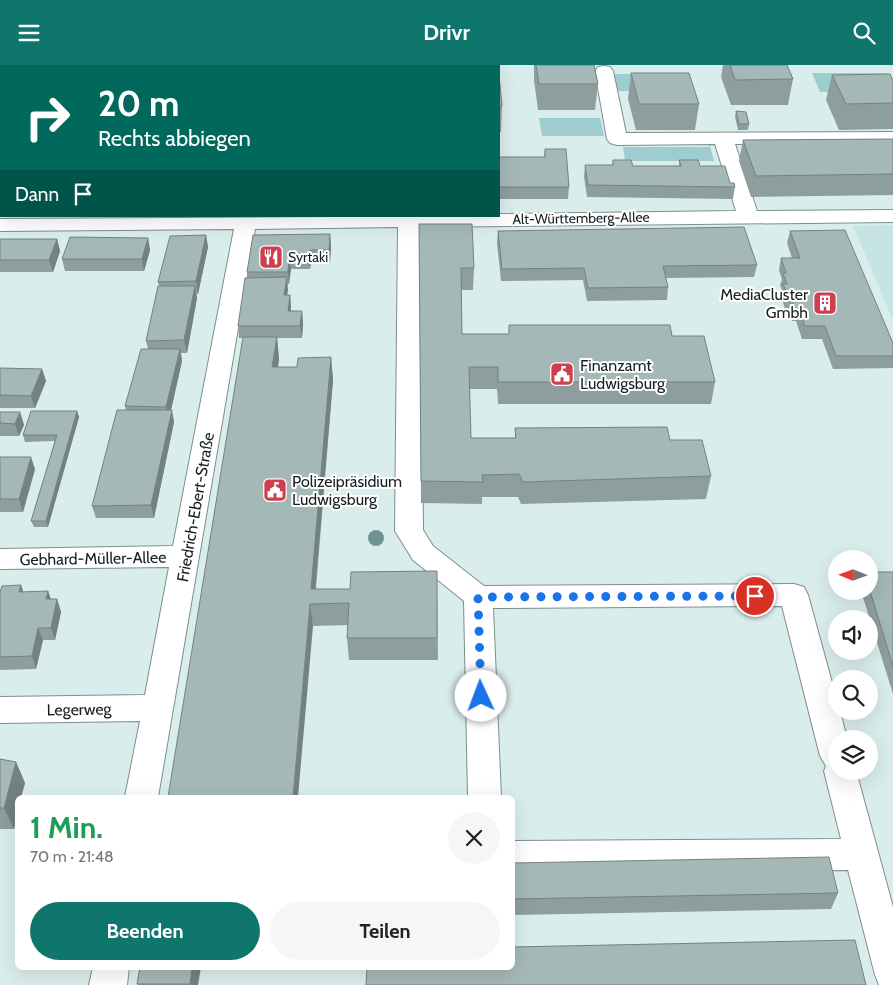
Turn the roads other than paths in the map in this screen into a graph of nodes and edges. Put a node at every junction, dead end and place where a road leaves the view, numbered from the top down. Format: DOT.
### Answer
graph roads {
  1 [pos="604,71"];
  2 [pos="893,138"];
  3 [pos="723,139"];
  4 [pos="748,216"];
  5 [pos="893,216"];
  6 [pos="246,220"];
  7 [pos="409,220"];
  8 [pos="0,225"];
  9 [pos="186,556"];
  10 [pos="0,559"];
  11 [pos="478,597"];
  12 [pos="158,708"];
  13 [pos="0,711"];
  14 [pos="829,730"];
  15 [pos="842,780"];
  16 [pos="142,795"];
  17 [pos="484,795"];
  18 [pos="861,854"];
  19 [pos="515,857"];
  20 [pos="110,970"];
  21 [pos="893,975"];
  22 [pos="108,985"];
  1 -- 3 [label="street"];
  2 -- 3 [label="street"];
  3 -- 4 [label="street"];
  4 -- 5 [label="street, Alt-Württemberg-Allee"];
  4 -- 7 [label="street, Alt-Württemberg-Allee"];
  6 -- 7 [label="street, Alt-Württemberg-Allee"];
  6 -- 8 [label="street, Alt-Württemberg-Allee"];
  6 -- 9 [label="street, Friedrich-Ebert-Straße"];
  7 -- 11 [label="street"];
  9 -- 10 [label="street, Gebhard-Müller-Allee"];
  9 -- 12 [label="street, Friedrich-Ebert-Straße"];
  11 -- 14 [label="street"];
  11 -- 17 [label="street"];
  12 -- 13 [label="street, Legerweg"];
  12 -- 16 [label="street, Friedrich-Ebert-Straße"];
  15 -- 18 [label="street"];
  18 -- 19 [label="street"];
  18 -- 21 [label="street"];
  20 -- 22 [label="street"];
}
